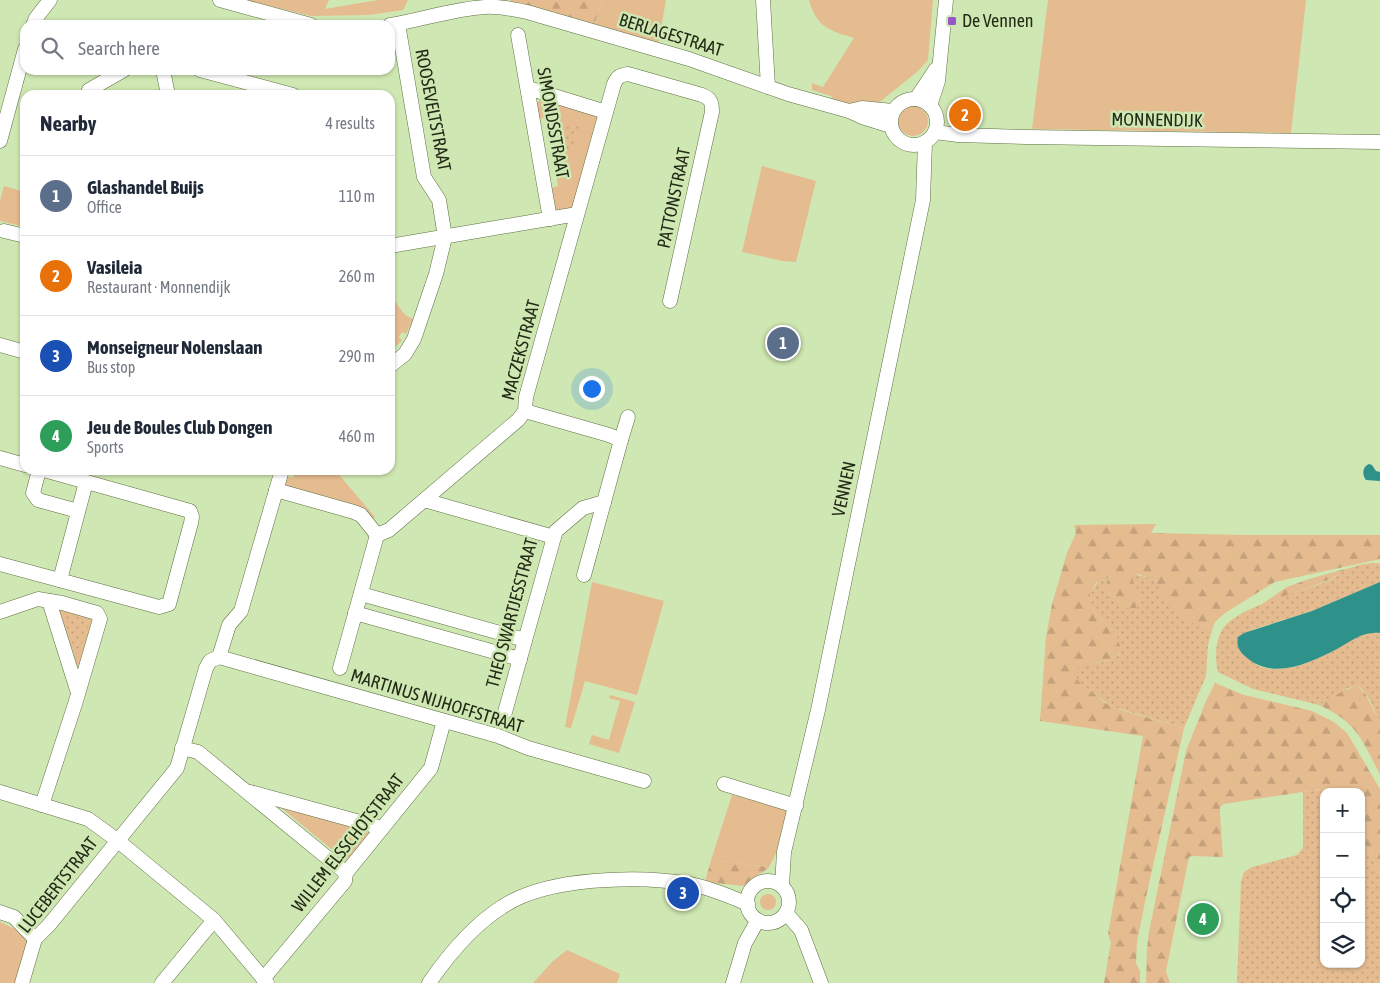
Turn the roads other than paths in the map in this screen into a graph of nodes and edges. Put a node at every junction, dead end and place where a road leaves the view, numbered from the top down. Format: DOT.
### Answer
graph roads {
  1 [pos="50,0"];
  2 [pos="220,0"];
  3 [pos="763,0"];
  4 [pos="946,0"];
  5 [pos="35,20"];
  6 [pos="293,20"];
  7 [pos="395,24"];
  8 [pos="395,29"];
  9 [pos="518,35"];
  10 [pos="940,60"];
  11 [pos="20,67"];
  12 [pos="115,75"];
  13 [pos="164,75"];
  14 [pos="219,75"];
  15 [pos="768,87"];
  16 [pos="528,88"];
  17 [pos="89,90"];
  18 [pos="167,90"];
  19 [pos="274,90"];
  20 [pos="916,99"];
  21 [pos="712,104"];
  22 [pos="930,106"];
  23 [pos="850,111"];
  24 [pos="893,111"];
  25 [pos="606,112"];
  26 [pos="891,126"];
  27 [pos="930,137"];
  28 [pos="0,140"];
  29 [pos="1380,142"];
  30 [pos="906,144"];
  31 [pos="924,179"];
  32 [pos="577,214"];
  33 [pos="550,219"];
  34 [pos="4,231"];
  35 [pos="20,235"];
  36 [pos="445,237"];
  37 [pos="395,245"];
  38 [pos="670,301"];
  39 [pos="0,345"];
  40 [pos="20,351"];
  41 [pos="395,362"];
  42 [pos="525,411"];
  43 [pos="628,417"];
  44 [pos="621,440"];
  45 [pos="0,458"];
  46 [pos="20,464"];
  47 [pos="42,475"];
  48 [pos="62,475"];
  49 [pos="280,475"];
  50 [pos="86,482"];
  51 [pos="276,490"];
  52 [pos="424,500"];
  53 [pos="604,502"];
  54 [pos="78,511"];
  55 [pos="378,535"];
  56 [pos="554,537"];
  57 [pos="0,564"];
  58 [pos="584,575"];
  59 [pos="60,580"];
  60 [pos="360,594"];
  61 [pos="49,601"];
  62 [pos="0,612"];
  63 [pos="355,613"];
  64 [pos="525,640"];
  65 [pos="219,657"];
  66 [pos="520,659"];
  67 [pos="340,668"];
  68 [pos="78,693"];
  69 [pos="505,712"];
  70 [pos="444,720"];
  71 [pos="182,748"];
  72 [pos="644,781"];
  73 [pos="724,784"];
  74 [pos="0,792"];
  75 [pos="247,792"];
  76 [pos="42,805"];
  77 [pos="796,806"];
  78 [pos="382,828"];
  79 [pos="117,840"];
  80 [pos="784,852"];
  81 [pos="346,872"];
  82 [pos="767,881"];
  83 [pos="782,886"];
  84 [pos="751,890"];
  85 [pos="720,892"];
  86 [pos="748,904"];
  87 [pos="0,912"];
  88 [pos="786,913"];
  89 [pos="214,920"];
  90 [pos="758,920"];
  91 [pos="35,939"];
  92 [pos="265,981"];
  93 [pos="22,983"];
  94 [pos="162,983"];
  95 [pos="429,983"];
  96 [pos="734,983"];
  97 [pos="820,983"];
  1 -- 5 [label="street"];
  2 -- 6 [label="street"];
  3 -- 15 [label="street"];
  4 -- 10 [label="street"];
  7 -- 15 [label="street, BERLAGESTRAAT"];
  8 -- 36 [label="street, ROOSEVELTSTRAAT"];
  9 -- 16 [label="street, SIMONDSSTRAAT"];
  10 -- 20 [label="street"];
  10 -- 22 [label="street"];
  11 -- 28 [label="street"];
  12 -- 17 [label="street"];
  13 -- 18 [label="street"];
  14 -- 19 [label="street"];
  15 -- 23 [label="street, BERLAGESTRAAT"];
  16 -- 25 [label="street"];
  16 -- 33 [label="street, SIMONDSSTRAAT"];
  20 -- 22 [label="street"];
  20 -- 24 [label="street"];
  21 -- 25 [label="street, MACZEKSTRAAT"];
  21 -- 38 [label="street, PATTONSTRAAT"];
  22 -- 27 [label="street"];
  23 -- 24 [label="street, BERLAGESTRAAT"];
  23 -- 26 [label="street, BERLAGESTRAAT"];
  24 -- 26 [label="street"];
  25 -- 32 [label="street, MACZEKSTRAAT"];
  26 -- 30 [label="street"];
  27 -- 29 [label="street, MONNENDIJK"];
  27 -- 30 [label="street"];
  27 -- 31 [label="street, VENNEN"];
  30 -- 31 [label="street, VENNEN"];
  31 -- 77 [label="street, VENNEN"];
  32 -- 33 [label="street"];
  32 -- 42 [label="street, MACZEKSTRAAT"];
  33 -- 36 [label="street"];
  34 -- 35 [label="street"];
  36 -- 37 [label="street"];
  36 -- 41 [label="street, ROOSEVELTSTRAAT"];
  39 -- 40 [label="street"];
  42 -- 44 [label="street"];
  42 -- 52 [label="street, MACZEKSTRAAT"];
  43 -- 44 [label="street"];
  44 -- 53 [label="street"];
  45 -- 46 [label="street"];
  47 -- 54 [label="street"];
  48 -- 50 [label="street"];
  49 -- 51 [label="street"];
  50 -- 54 [label="street"];
  50 -- 59 [label="street"];
  51 -- 55 [label="street"];
  51 -- 65 [label="street"];
  52 -- 55 [label="street, MACZEKSTRAAT"];
  52 -- 56 [label="street, THEO SWARTJESSTRAAT"];
  53 -- 56 [label="street"];
  53 -- 58 [label="street"];
  54 -- 59 [label="street"];
  55 -- 60 [label="street"];
  56 -- 64 [label="street, THEO SWARTJESSTRAAT"];
  57 -- 59 [label="street"];
  60 -- 63 [label="street"];
  60 -- 64 [label="street"];
  61 -- 62 [label="street"];
  61 -- 68 [label="street"];
  61 -- 68 [label="street"];
  63 -- 66 [label="street"];
  63 -- 67 [label="street"];
  64 -- 66 [label="street, THEO SWARTJESSTRAAT"];
  65 -- 70 [label="street, MARTINUS NIJHOFFSTRAAT"];
  65 -- 71 [label="street, LUCEBERTSTRAAT"];
  66 -- 69 [label="street, THEO SWARTJESSTRAAT"];
  68 -- 76 [label="street"];
  70 -- 72 [label="street, MARTINUS NIJHOFFSTRAAT"];
  70 -- 78 [label="street, WILLEM ELSSCHOTSTRAAT"];
  71 -- 75 [label="street"];
  71 -- 79 [label="street, LUCEBERTSTRAAT"];
  73 -- 77 [label="street"];
  74 -- 76 [label="street"];
  75 -- 78 [label="street"];
  75 -- 81 [label="street"];
  76 -- 79 [label="street"];
  77 -- 80 [label="street, VENNEN"];
  78 -- 81 [label="street, WILLEM ELSSCHOTSTRAAT"];
  79 -- 89 [label="street"];
  79 -- 91 [label="street, LUCEBERTSTRAAT"];
  80 -- 82 [label="street, VENNEN"];
  80 -- 83 [label="street, VENNEN"];
  81 -- 92 [label="street, WILLEM ELSSCHOTSTRAAT"];
  82 -- 83 [label="street"];
  82 -- 84 [label="street"];
  83 -- 88 [label="street"];
  84 -- 85 [label="street"];
  84 -- 86 [label="street"];
  85 -- 86 [label="street"];
  85 -- 95 [label="street"];
  86 -- 90 [label="street"];
  87 -- 91 [label="street"];
  88 -- 90 [label="street"];
  88 -- 97 [label="street"];
  89 -- 92 [label="street"];
  89 -- 94 [label="street"];
  90 -- 96 [label="street"];
  91 -- 93 [label="street, LUCEBERTSTRAAT"];
}
